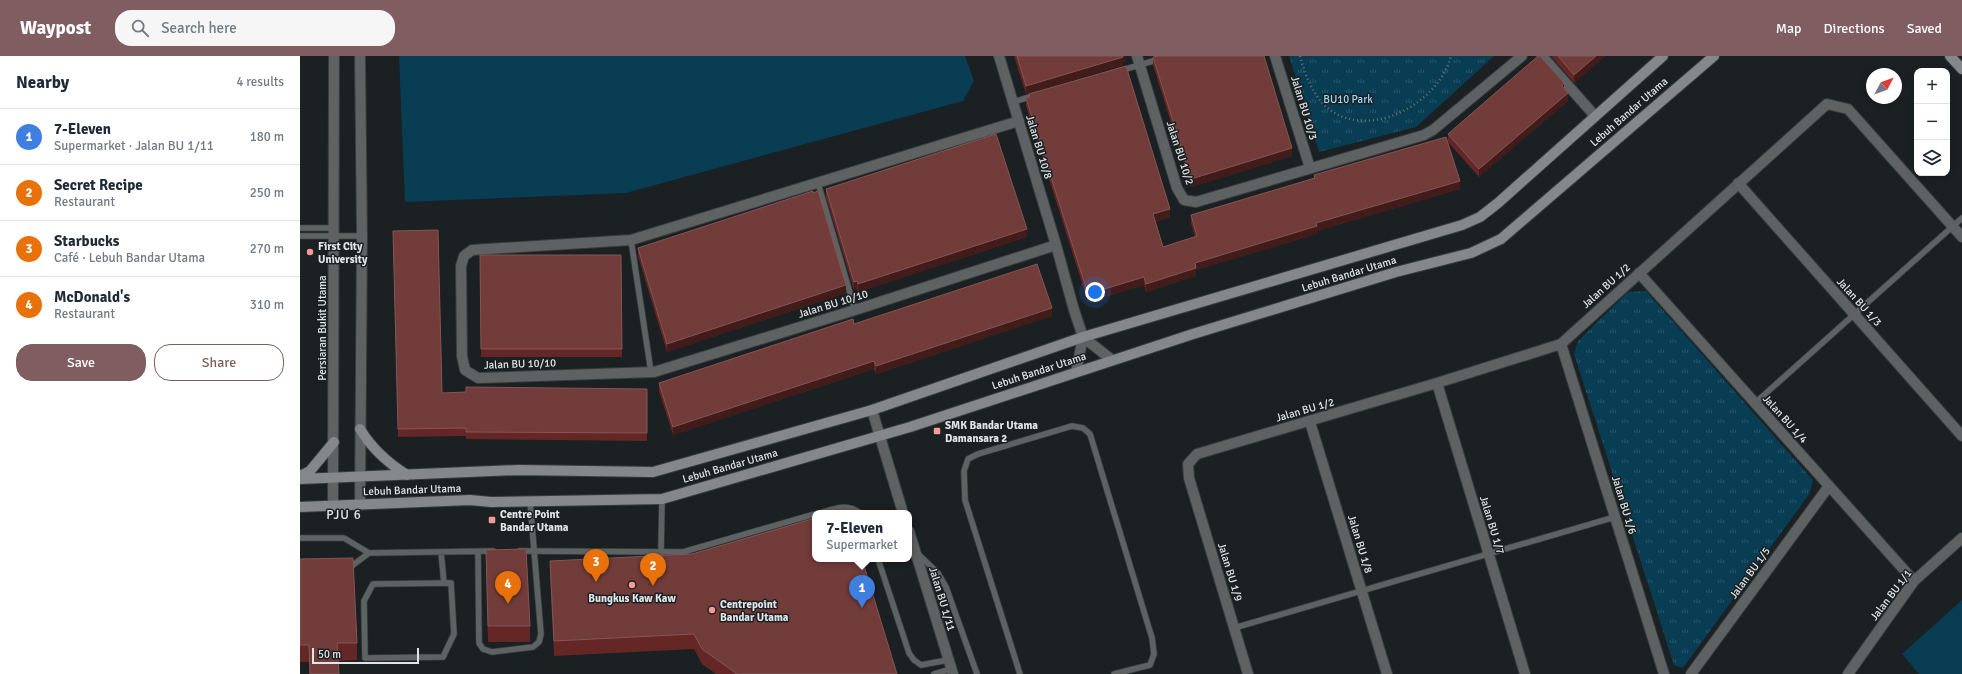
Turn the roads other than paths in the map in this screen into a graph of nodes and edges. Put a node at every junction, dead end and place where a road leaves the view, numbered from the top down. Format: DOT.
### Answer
graph roads {
  1 [pos="334,56"];
  2 [pos="360,56"];
  3 [pos="999,56"];
  4 [pos="1170,56"];
  5 [pos="1275,56"];
  6 [pos="1522,56"];
  7 [pos="1542,56"];
  8 [pos="1663,56"];
  9 [pos="1714,56"];
  10 [pos="1950,56"];
  11 [pos="1138,60"];
  12 [pos="1962,69"];
  13 [pos="1110,74"];
  14 [pos="1043,93"];
  15 [pos="1013,102"];
  16 [pos="1595,116"];
  17 [pos="1019,121"];
  18 [pos="1310,168"];
  19 [pos="818,182"];
  20 [pos="1738,183"];
  21 [pos="1962,218"];
  22 [pos="1953,226"];
  23 [pos="300,228"];
  24 [pos="335,232"];
  25 [pos="300,236"];
  26 [pos="362,236"];
  27 [pos="1962,237"];
  28 [pos="631,240"];
  29 [pos="1056,244"];
  30 [pos="1639,273"];
  31 [pos="855,310"];
  32 [pos="1854,314"];
  33 [pos="1083,337"];
  34 [pos="1561,344"];
  35 [pos="1112,360"];
  36 [pos="651,372"];
  37 [pos="1076,372"];
  38 [pos="1436,383"];
  39 [pos="1754,403"];
  40 [pos="872,410"];
  41 [pos="1310,422"];
  42 [pos="360,429"];
  43 [pos="880,436"];
  44 [pos="1962,436"];
  45 [pos="334,442"];
  46 [pos="407,475"];
  47 [pos="360,477"];
  48 [pos="300,478"];
  49 [pos="334,478"];
  50 [pos="1189,478"];
  51 [pos="1829,486"];
  52 [pos="662,499"];
  53 [pos="530,501"];
  54 [pos="360,504"];
  55 [pos="333,505"];
  56 [pos="300,506"];
  57 [pos="830,510"];
  58 [pos="856,510"];
  59 [pos="903,510"];
  60 [pos="812,515"];
  61 [pos="1615,517"];
  62 [pos="300,538"];
  63 [pos="1962,538"];
  64 [pos="912,542"];
  65 [pos="499,551"];
  66 [pos="513,551"];
  67 [pos="534,551"];
  68 [pos="441,552"];
  69 [pos="478,552"];
  70 [pos="915,552"];
  71 [pos="369,553"];
  72 [pos="661,553"];
  73 [pos="1488,554"];
  74 [pos="879,562"];
  75 [pos="342,568"];
  76 [pos="1914,581"];
  77 [pos="444,583"];
  78 [pos="1361,590"];
  79 [pos="1234,628"];
  80 [pos="951,667"];
  81 [pos="934,674"];
  82 [pos="977,674"];
  83 [pos="1020,674"];
  84 [pos="1114,674"];
  85 [pos="1248,674"];
  86 [pos="1387,674"];
  87 [pos="1525,674"];
  88 [pos="1664,674"];
  89 [pos="1691,674"];
  90 [pos="1848,674"];
  1 -- 24 [label="street, Persiaran Bukit Utama"];
  2 -- 26 [label="street"];
  3 -- 15 [label="street, Jalan BU 10/8"];
  4 -- 11 [label="lane"];
  5 -- 18 [label="street, Jalan BU 10/3"];
  6 -- 18 [label="street"];
  7 -- 16 [label="street"];
  8 -- 16 [label="main road, Lebuh Bandar Utama"];
  9 -- 35 [label="main road, Lebuh Bandar Utama"];
  10 -- 12 [label="main road"];
  11 -- 13 [label="lane"];
  11 -- 18 [label="street, Jalan BU 10/2"];
  14 -- 15 [label="lane"];
  15 -- 17 [label="street, Jalan BU 10/8"];
  16 -- 33 [label="main road, Lebuh Bandar Utama"];
  17 -- 19 [label="street, Jalan BU 10/10"];
  17 -- 29 [label="street, Jalan BU 10/8"];
  19 -- 28 [label="street, Jalan BU 10/10"];
  19 -- 31 [label="lane"];
  20 -- 22 [label="street, Jalan BU 1/2"];
  20 -- 30 [label="street, Jalan BU 1/2"];
  20 -- 32 [label="street, Jalan BU 1/3"];
  21 -- 22 [label="lane"];
  22 -- 27 [label="street, Jalan BU 1/2"];
  22 -- 32 [label="lane"];
  23 -- 24 [label="lane"];
  24 -- 25 [label="lane"];
  24 -- 26 [label="lane"];
  24 -- 45 [label="street, Persiaran Bukit Utama"];
  26 -- 42 [label="street"];
  28 -- 36 [label="lane"];
  28 -- 36 [label="street, Jalan BU 10/10"];
  29 -- 31 [label="street, Jalan BU 10/10"];
  29 -- 33 [label="street"];
  30 -- 34 [label="street, Jalan BU 1/2"];
  30 -- 39 [label="street, Jalan BU 1/4"];
  31 -- 36 [label="street, Jalan BU 10/10"];
  32 -- 39 [label="lane"];
  32 -- 44 [label="street, Jalan BU 1/3"];
  33 -- 35 [label="street"];
  33 -- 37 [label="street"];
  33 -- 40 [label="main road, Lebuh Bandar Utama"];
  34 -- 38 [label="street, Jalan BU 1/2"];
  34 -- 61 [label="street, Jalan BU 1/6"];
  35 -- 37 [label="main road, Lebuh Bandar Utama"];
  37 -- 43 [label="main road, Lebuh Bandar Utama"];
  38 -- 41 [label="street, Jalan BU 1/2"];
  38 -- 73 [label="street, Jalan BU 1/7"];
  39 -- 51 [label="street, Jalan BU 1/4"];
  40 -- 43 [label="street"];
  40 -- 46 [label="main road, Lebuh Bandar Utama"];
  41 -- 50 [label="street, Jalan BU 1/2"];
  41 -- 78 [label="street, Jalan BU 1/8"];
  42 -- 46 [label="main road"];
  42 -- 47 [label="street"];
  43 -- 52 [label="main road, Lebuh Bandar Utama"];
  43 -- 59 [label="street"];
  45 -- 48 [label="main road"];
  45 -- 49 [label="street, Persiaran Bukit Utama"];
  46 -- 47 [label="main road, Lebuh Bandar Utama"];
  47 -- 49 [label="main road, Lebuh Bandar Utama"];
  47 -- 54 [label="street"];
  48 -- 49 [label="main road, Lebuh Bandar Utama"];
  49 -- 55 [label="street, Persiaran Bukit Utama"];
  50 -- 79 [label="street, Jalan BU 1/9"];
  51 -- 76 [label="street, Jalan BU 1/4"];
  51 -- 89 [label="street, Jalan BU 1/5"];
  52 -- 53 [label="main road, Lebuh Bandar Utama"];
  52 -- 72 [label="lane"];
  53 -- 54 [label="main road, Lebuh Bandar Utama"];
  53 -- 67 [label="lane"];
  54 -- 55 [label="main road, Lebuh Bandar Utama"];
  55 -- 56 [label="main road, Lebuh Bandar Utama"];
  57 -- 58 [label="lane"];
  60 -- 72 [label="lane"];
  61 -- 73 [label="lane"];
  61 -- 88 [label="street, Jalan BU 1/6"];
  62 -- 71 [label="lane"];
  63 -- 76 [label="street, Jalan BU 1/1"];
  64 -- 70 [label="street, Jalan BU 1/11"];
  65 -- 69 [label="lane"];
  66 -- 67 [label="lane"];
  67 -- 69 [label="lane"];
  67 -- 72 [label="lane"];
  68 -- 69 [label="lane"];
  68 -- 71 [label="lane"];
  68 -- 77 [label="lane"];
  70 -- 80 [label="street, Jalan BU 1/11"];
  70 -- 82 [label="lane"];
  71 -- 75 [label="lane"];
  73 -- 78 [label="lane"];
  73 -- 87 [label="street, Jalan BU 1/7"];
  74 -- 80 [label="lane"];
  76 -- 90 [label="street, Jalan BU 1/1"];
  77 -- 77 [label="lane"];
  78 -- 79 [label="lane"];
  78 -- 86 [label="street, Jalan BU 1/8"];
  79 -- 85 [label="street, Jalan BU 1/9"];
  80 -- 81 [label="lane"];
  83 -- 84 [label="lane"];
}
